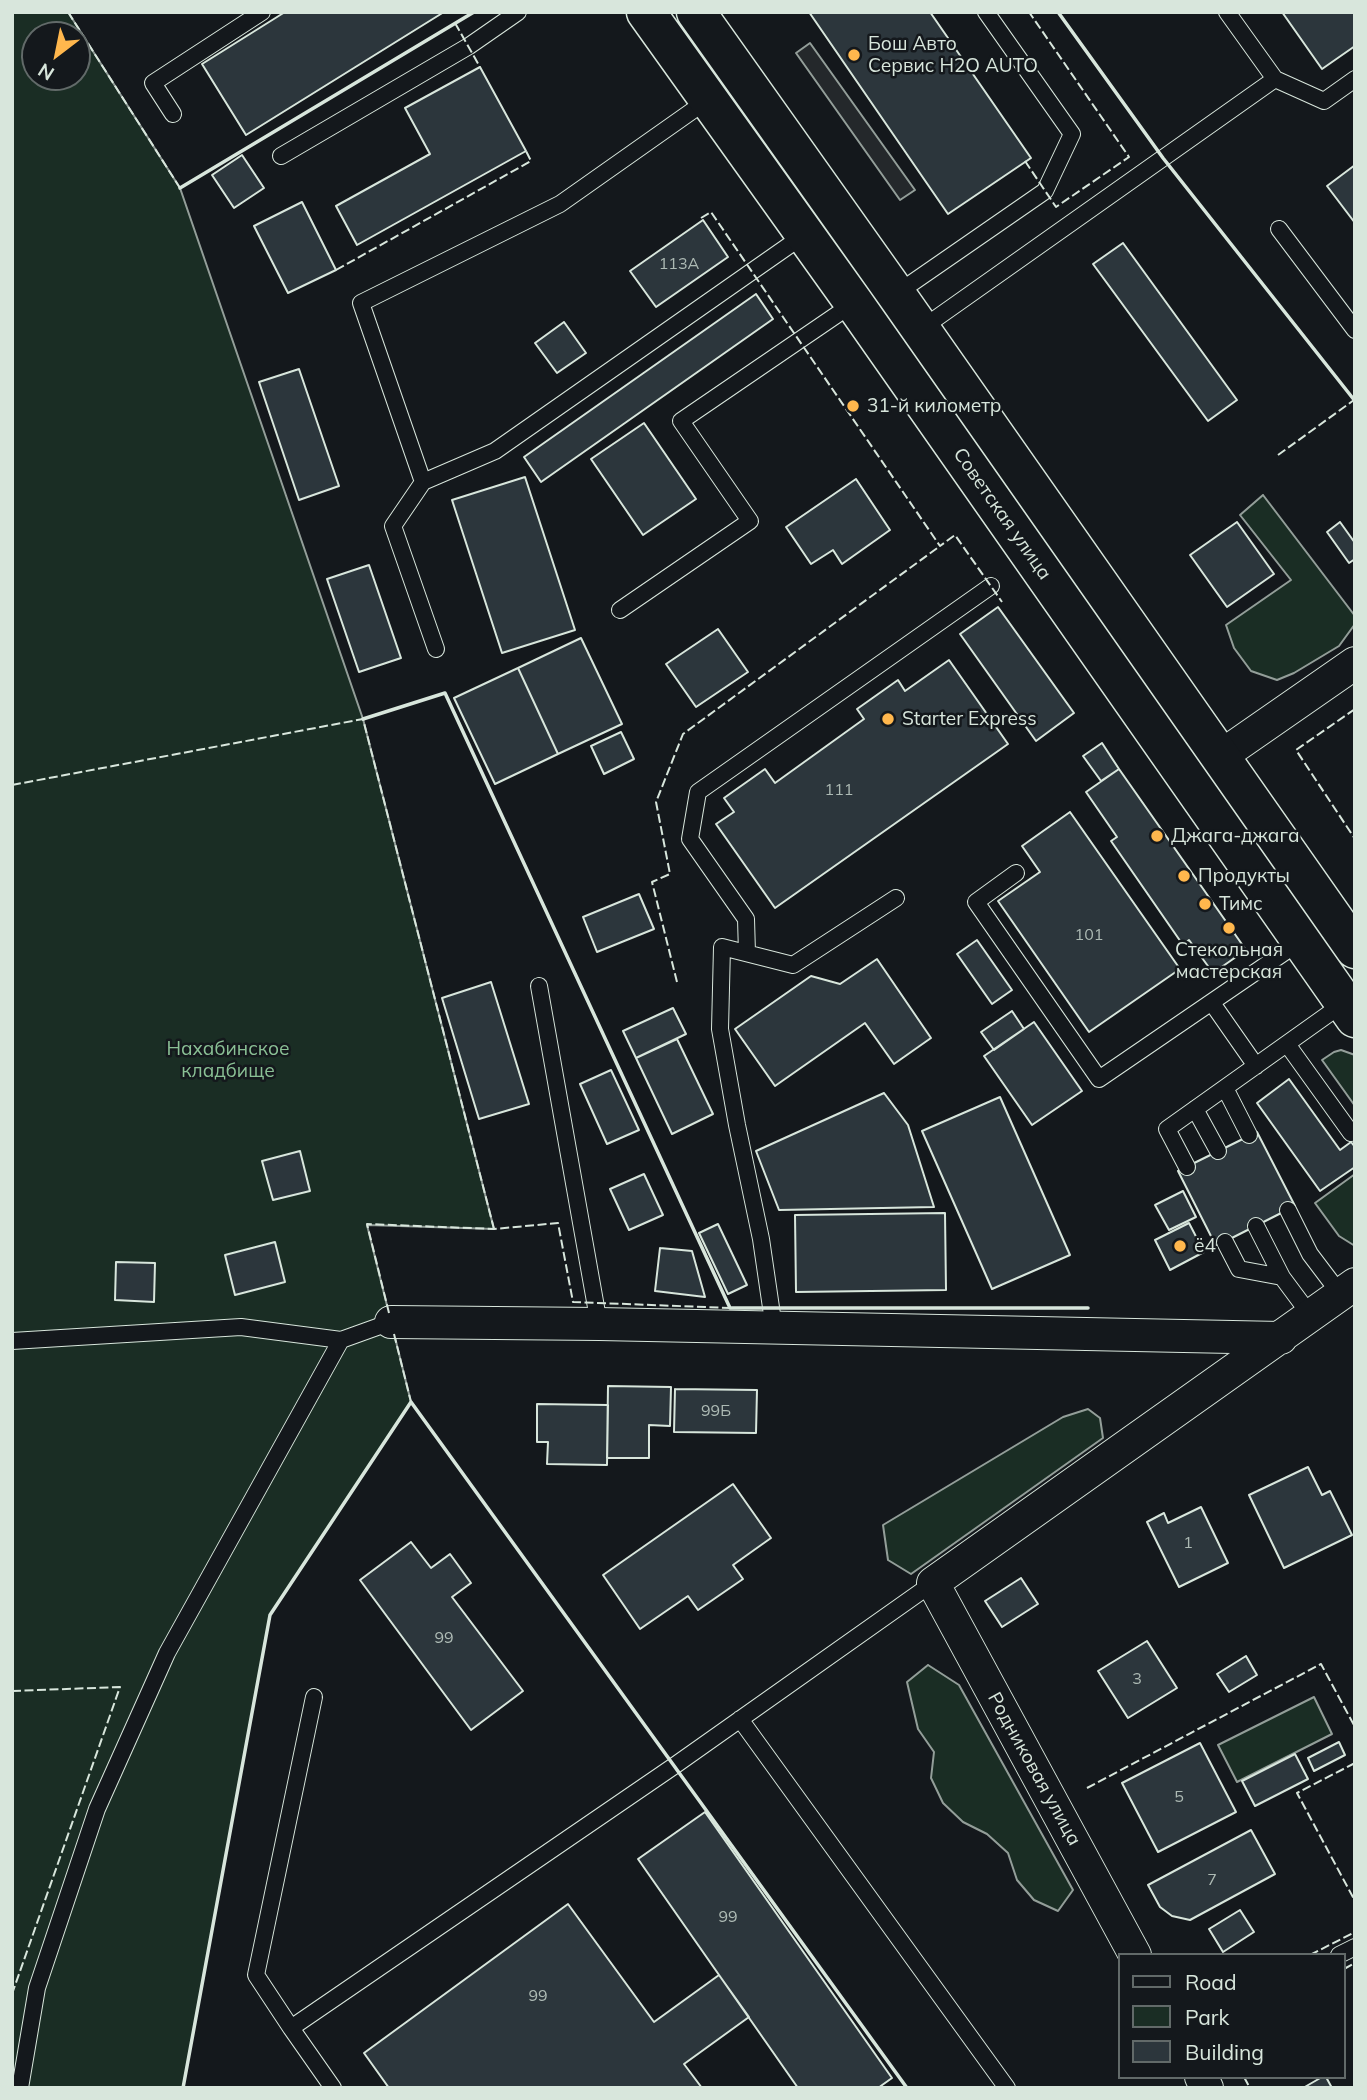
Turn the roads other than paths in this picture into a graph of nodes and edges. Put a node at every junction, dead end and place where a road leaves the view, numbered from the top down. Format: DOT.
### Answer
graph roads {
  1 [pos="262,12"];
  2 [pos="518,12"];
  3 [pos="646,12"];
  4 [pos="696,12"];
  5 [pos="986,12"];
  6 [pos="1227,12"];
  7 [pos="1275,79"];
  8 [pos="1355,79"];
  9 [pos="709,100"];
  10 [pos="173,114"];
  11 [pos="281,156"];
  12 [pos="1279,229"];
  13 [pos="804,234"];
  14 [pos="896,294"];
  15 [pos="854,303"];
  16 [pos="921,330"];
  17 [pos="1355,330"];
  18 [pos="423,482"];
  19 [pos="991,586"];
  20 [pos="620,610"];
  21 [pos="436,649"];
  22 [pos="1355,663"];
  23 [pos="1221,756"];
  24 [pos="1016,873"];
  25 [pos="897,898"];
  26 [pos="1301,941"];
  27 [pos="1355,949"];
  28 [pos="747,953"];
  29 [pos="539,986"];
  30 [pos="1212,1003"];
  31 [pos="1350,1011"];
  32 [pos="1287,1044"];
  33 [pos="1256,1066"];
  34 [pos="1226,1088"];
  35 [pos="1195,1109"];
  36 [pos="1351,1133"];
  37 [pos="1250,1135"];
  38 [pos="1218,1152"];
  39 [pos="1187,1167"];
  40 [pos="1288,1210"];
  41 [pos="1256,1226"];
  42 [pos="1225,1242"];
  43 [pos="1282,1277"];
  44 [pos="1348,1289"];
  45 [pos="1311,1316"];
  46 [pos="391,1322"];
  47 [pos="599,1324"];
  48 [pos="774,1328"];
  49 [pos="1281,1338"];
  50 [pos="341,1340"];
  51 [pos="12,1341"];
  52 [pos="933,1583"];
  53 [pos="314,1697"];
  54 [pos="740,1719"];
  55 [pos="1134,1953"];
  56 [pos="291,2028"];
  57 [pos="20,2088"];
  58 [pos="333,2088"];
  59 [pos="1007,2088"];
  1 -- 10 [label="lane"];
  2 -- 11 [label="lane"];
  3 -- 9 [label="main road, Советская улица"];
  4 -- 14 [label="main road, Советская улица"];
  5 -- 14 [label="lane"];
  6 -- 7 [label="lane"];
  7 -- 8 [label="lane"];
  7 -- 16 [label="lane"];
  9 -- 13 [label="main road, Советская улица"];
  9 -- 18 [label="lane"];
  12 -- 17 [label="lane"];
  13 -- 15 [label="main road, Советская улица"];
  13 -- 18 [label="lane"];
  14 -- 16 [label="main road, Советская улица"];
  15 -- 20 [label="lane"];
  15 -- 26 [label="main road, Советская улица"];
  16 -- 23 [label="main road, Советская улица"];
  18 -- 21 [label="lane"];
  19 -- 28 [label="lane"];
  22 -- 23 [label="street"];
  23 -- 27 [label="main road, Советская улица"];
  24 -- 30 [label="lane"];
  25 -- 28 [label="lane"];
  26 -- 30 [label="lane"];
  26 -- 31 [label="main road, Советская улица"];
  28 -- 48 [label="lane"];
  29 -- 47 [label="lane"];
  30 -- 33 [label="lane"];
  31 -- 32 [label="lane"];
  32 -- 33 [label="lane"];
  32 -- 36 [label="lane"];
  33 -- 34 [label="lane"];
  34 -- 35 [label="lane"];
  34 -- 37 [label="lane"];
  35 -- 38 [label="lane"];
  35 -- 39 [label="lane"];
  40 -- 44 [label="lane"];
  41 -- 43 [label="lane"];
  42 -- 43 [label="lane"];
  43 -- 45 [label="lane"];
  44 -- 45 [label="street"];
  45 -- 49 [label="street"];
  46 -- 47 [label="street"];
  46 -- 50 [label="lane"];
  47 -- 48 [label="street"];
  48 -- 49 [label="street"];
  49 -- 52 [label="street"];
  50 -- 51 [label="lane"];
  50 -- 57 [label="lane"];
  52 -- 54 [label="lane"];
  52 -- 55 [label="street, Родниковая улица"];
  53 -- 56 [label="lane"];
  54 -- 56 [label="lane"];
  54 -- 59 [label="lane"];
  56 -- 58 [label="lane"];
}
